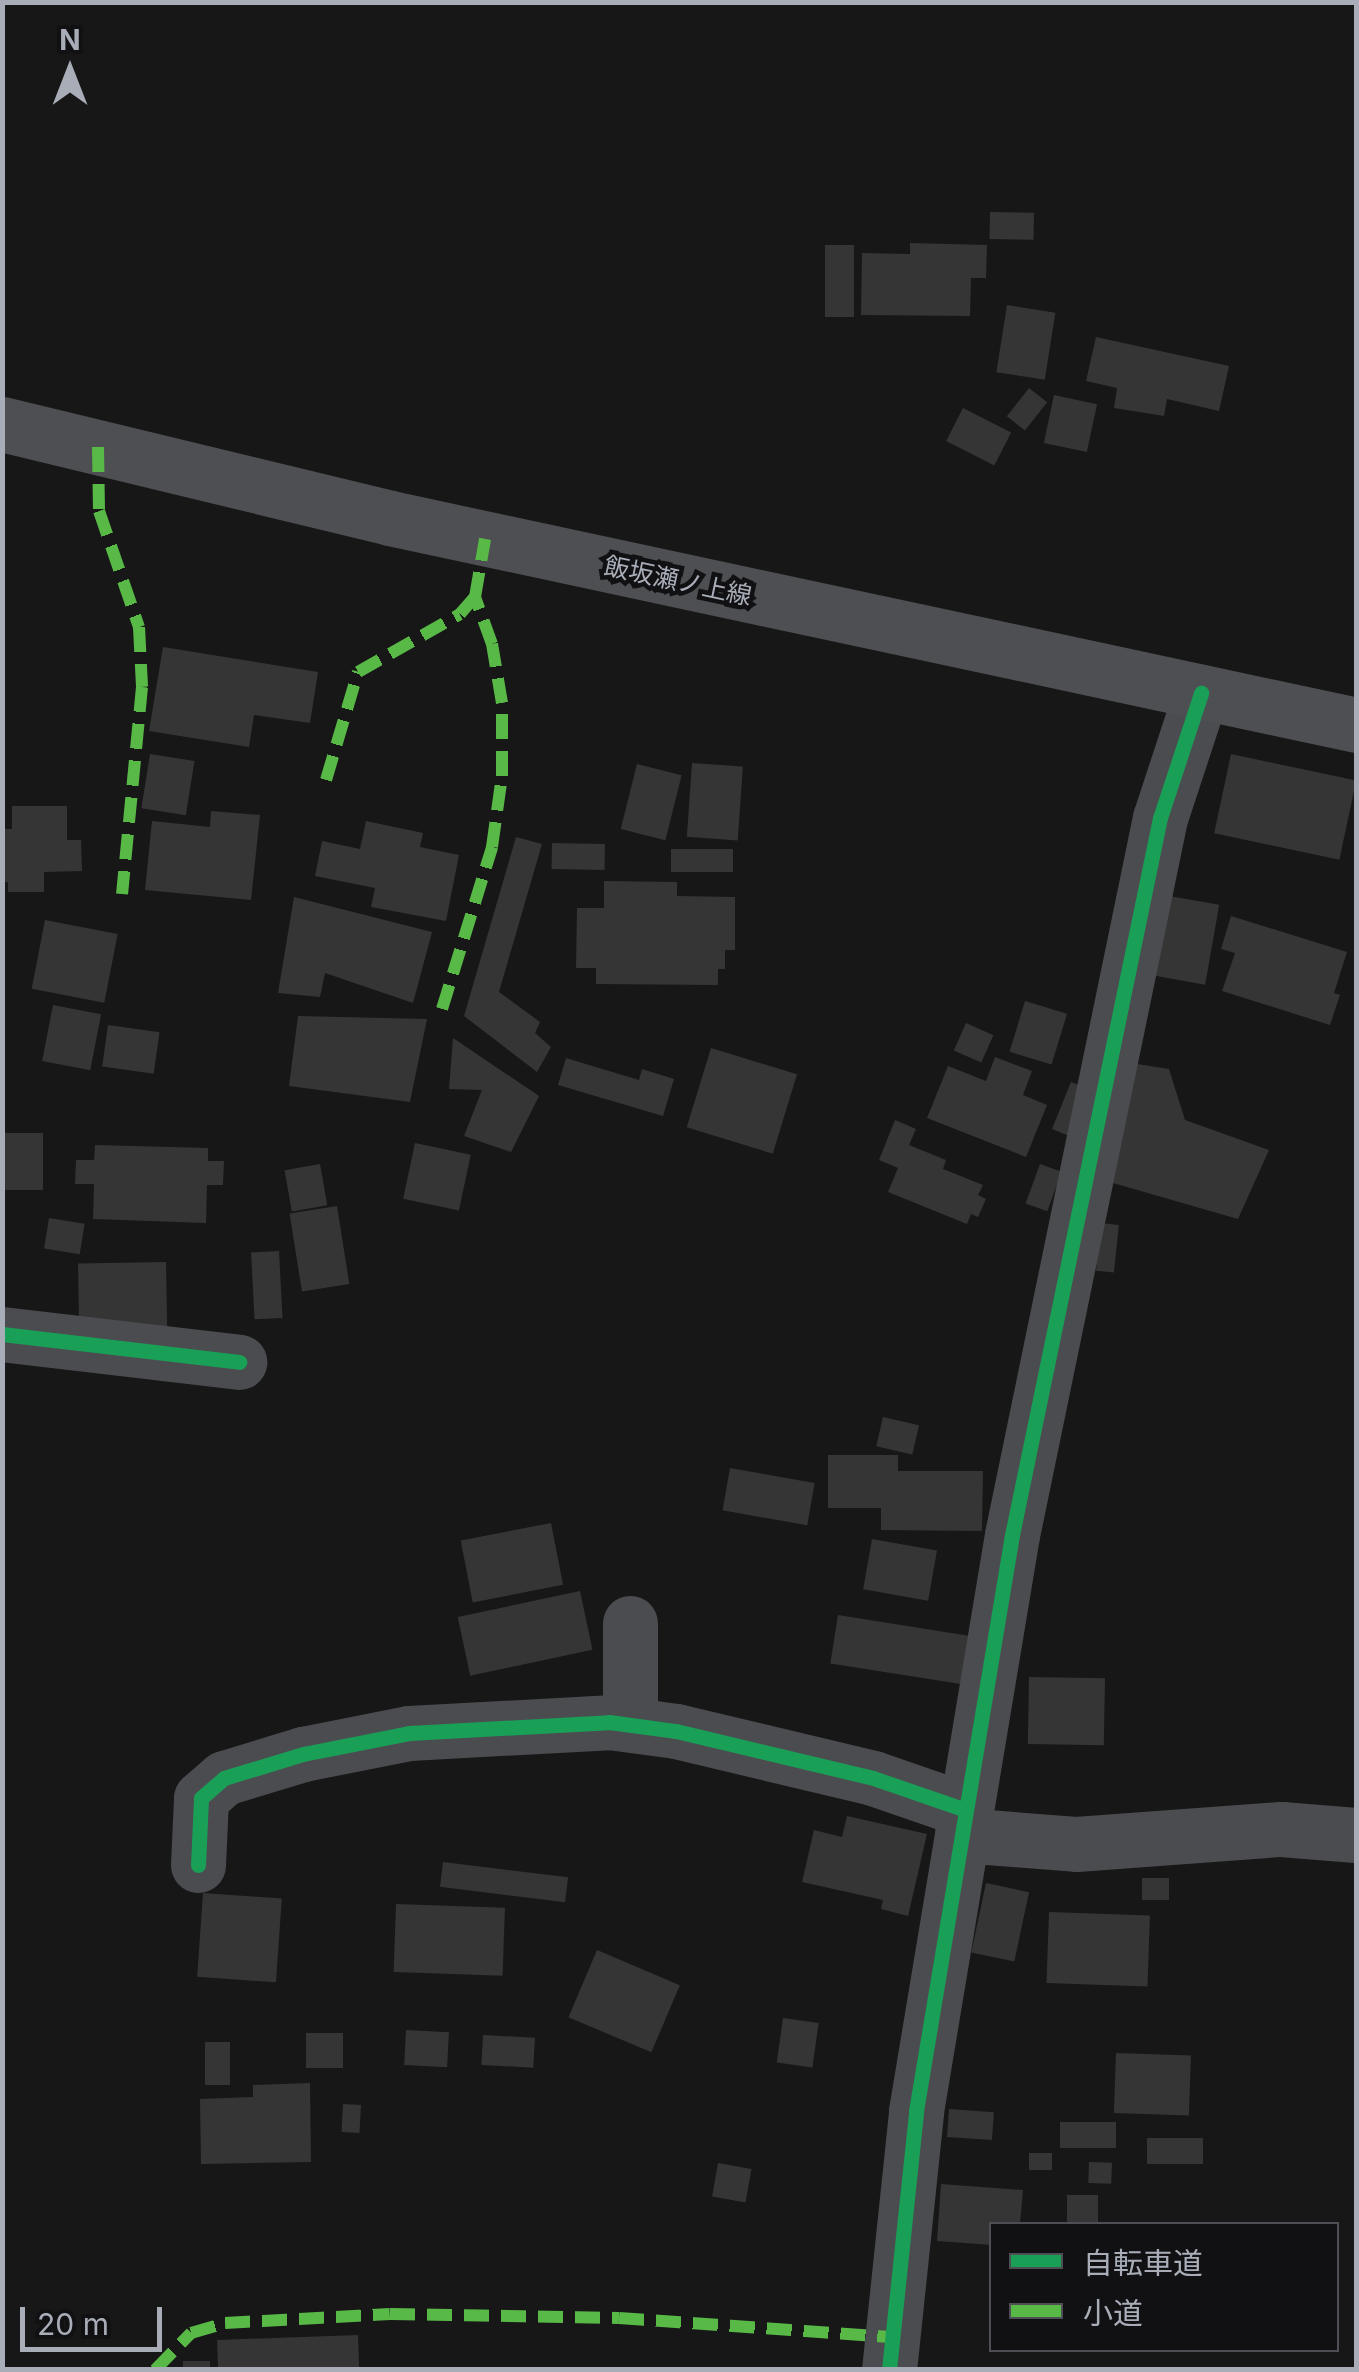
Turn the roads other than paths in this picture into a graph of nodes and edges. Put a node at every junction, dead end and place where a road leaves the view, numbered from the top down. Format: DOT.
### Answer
graph roads {
  1 [pos="2,424"];
  2 [pos="1201,693"];
  3 [pos="1356,725"];
  4 [pos="2,1334"];
  5 [pos="239,1362"];
  6 [pos="630,1623"];
  7 [pos="630,1724"];
  8 [pos="964,1822"];
  9 [pos="1356,1835"];
  10 [pos="198,1864"];
  11 [pos="890,2370"];
  1 -- 2 [label="main road, 飯坂瀬ノ上線"];
  2 -- 3 [label="main road, 飯坂瀬ノ上線"];
  2 -- 8 [label="street"];
  4 -- 5 [label="street"];
  6 -- 7 [label="street"];
  7 -- 8 [label="street"];
  7 -- 10 [label="street"];
  8 -- 9 [label="street"];
  8 -- 11 [label="street"];
}
